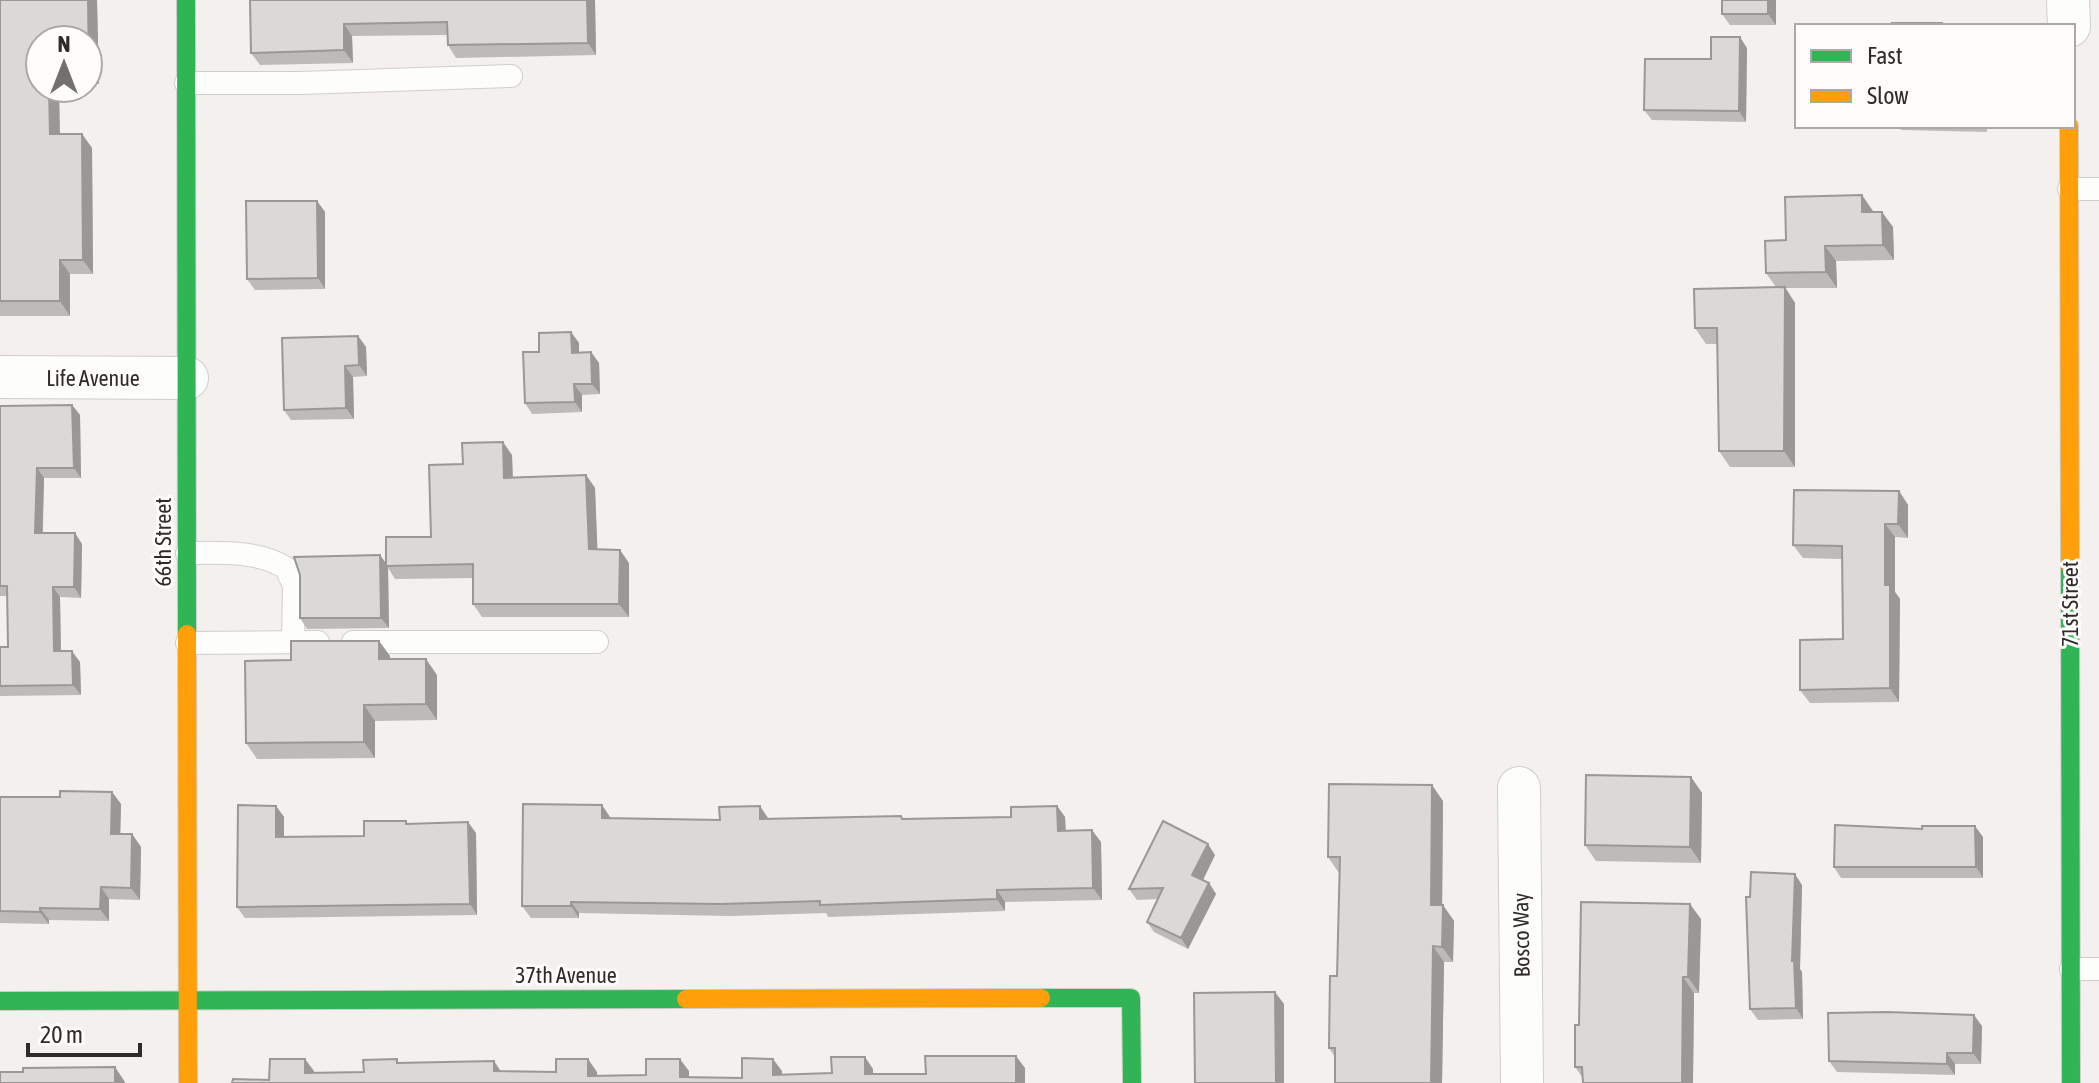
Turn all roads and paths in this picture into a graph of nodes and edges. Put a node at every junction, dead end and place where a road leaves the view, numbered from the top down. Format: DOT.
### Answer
graph roads {
  1 [pos="186,0"];
  2 [pos="2068,0"];
  3 [pos="2069,24"];
  4 [pos="511,76"];
  5 [pos="186,83"];
  6 [pos="2069,128"];
  7 [pos="2069,189"];
  8 [pos="2099,189"];
  9 [pos="0,377"];
  10 [pos="187,378"];
  11 [pos="187,553"];
  12 [pos="293,642"];
  13 [pos="597,642"];
  14 [pos="187,643"];
  15 [pos="1519,788"];
  16 [pos="2071,969"];
  17 [pos="2099,969"];
  18 [pos="188,1000"];
  19 [pos="0,1001"];
  20 [pos="2071,1028"];
  21 [pos="2099,1028"];
  22 [pos="188,1083"];
  23 [pos="1132,1083"];
  24 [pos="1522,1083"];
  25 [pos="2071,1083"];
  1 -- 5 [label="street, 66th Street"];
  2 -- 3 [label="street"];
  4 -- 5 [label="lane"];
  5 -- 10 [label="street, 66th Street"];
  6 -- 7 [label="street, 71st Street"];
  7 -- 8 [label="lane"];
  7 -- 16 [label="street, 71st Street"];
  9 -- 10 [label="street, Life Avenue"];
  10 -- 11 [label="street, 66th Street"];
  11 -- 12 [label="lane"];
  11 -- 14 [label="street, 66th Street"];
  12 -- 13 [label="lane"];
  12 -- 14 [label="lane"];
  14 -- 18 [label="street, 66th Street"];
  15 -- 24 [label="street, Bosco Way"];
  16 -- 17 [label="lane"];
  16 -- 20 [label="street, 71st Street"];
  18 -- 19 [label="street, 37th Avenue"];
  18 -- 22 [label="street, 66th Street"];
  18 -- 23 [label="street, 37th Avenue"];
  20 -- 21 [label="lane"];
  20 -- 25 [label="street, 71st Street"];
}
